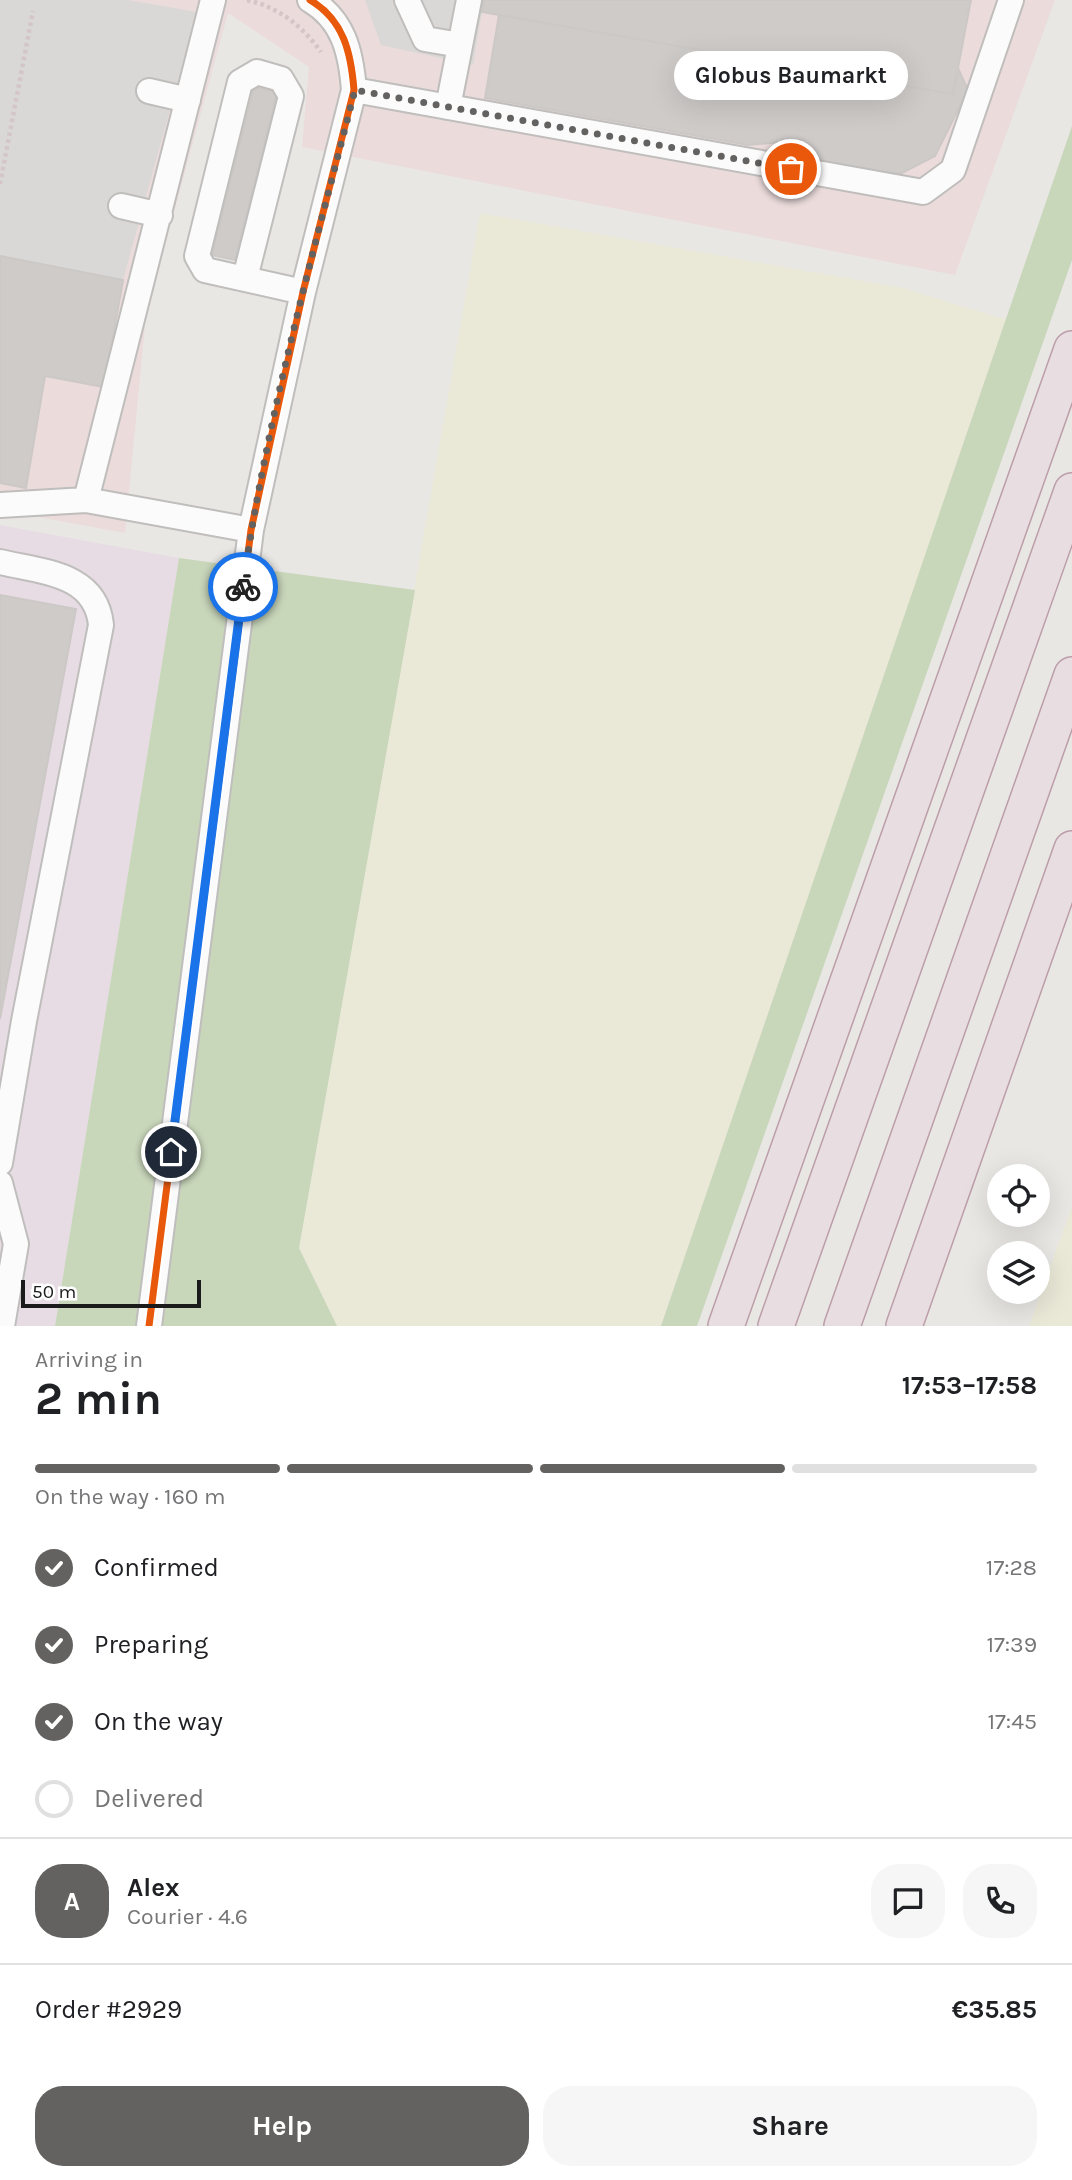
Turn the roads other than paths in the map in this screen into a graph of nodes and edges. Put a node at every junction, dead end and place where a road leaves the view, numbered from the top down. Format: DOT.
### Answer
graph roads {
  1 [pos="214,0"];
  2 [pos="310,0"];
  3 [pos="407,0"];
  4 [pos="469,0"];
  5 [pos="1011,0"];
  6 [pos="460,45"];
  7 [pos="355,90"];
  8 [pos="149,92"];
  9 [pos="188,100"];
  10 [pos="448,107"];
  11 [pos="121,206"];
  12 [pos="160,215"];
  13 [pos="245,278"];
  14 [pos="303,292"];
  15 [pos="1072,349"];
  16 [pos="1072,491"];
  17 [pos="86,500"];
  18 [pos="0,505"];
  19 [pos="251,530"];
  20 [pos="0,562"];
  21 [pos="1072,675"];
  22 [pos="1072,849"];
  23 [pos="0,1163"];
  24 [pos="0,1183"];
  25 [pos="2,1326"];
  26 [pos="149,1326"];
  27 [pos="726,1326"];
  28 [pos="776,1326"];
  29 [pos="842,1326"];
  30 [pos="904,1326"];
  1 -- 9 [label="street"];
  2 -- 7 [label="street"];
  3 -- 6 [label="street"];
  4 -- 6 [label="street"];
  5 -- 10 [label="street"];
  6 -- 10 [label="street"];
  7 -- 10 [label="street"];
  7 -- 14 [label="street"];
  8 -- 9 [label="street"];
  9 -- 12 [label="street"];
  11 -- 12 [label="street"];
  12 -- 17 [label="street"];
  13 -- 13 [label="street"];
  13 -- 14 [label="street"];
  14 -- 19 [label="street"];
  15 -- 27 [label="highway"];
  16 -- 28 [label="highway"];
  17 -- 18 [label="street"];
  17 -- 19 [label="street"];
  19 -- 26 [label="street"];
  20 -- 23 [label="street"];
  21 -- 29 [label="highway"];
  22 -- 30 [label="highway"];
  24 -- 25 [label="street"];
}
